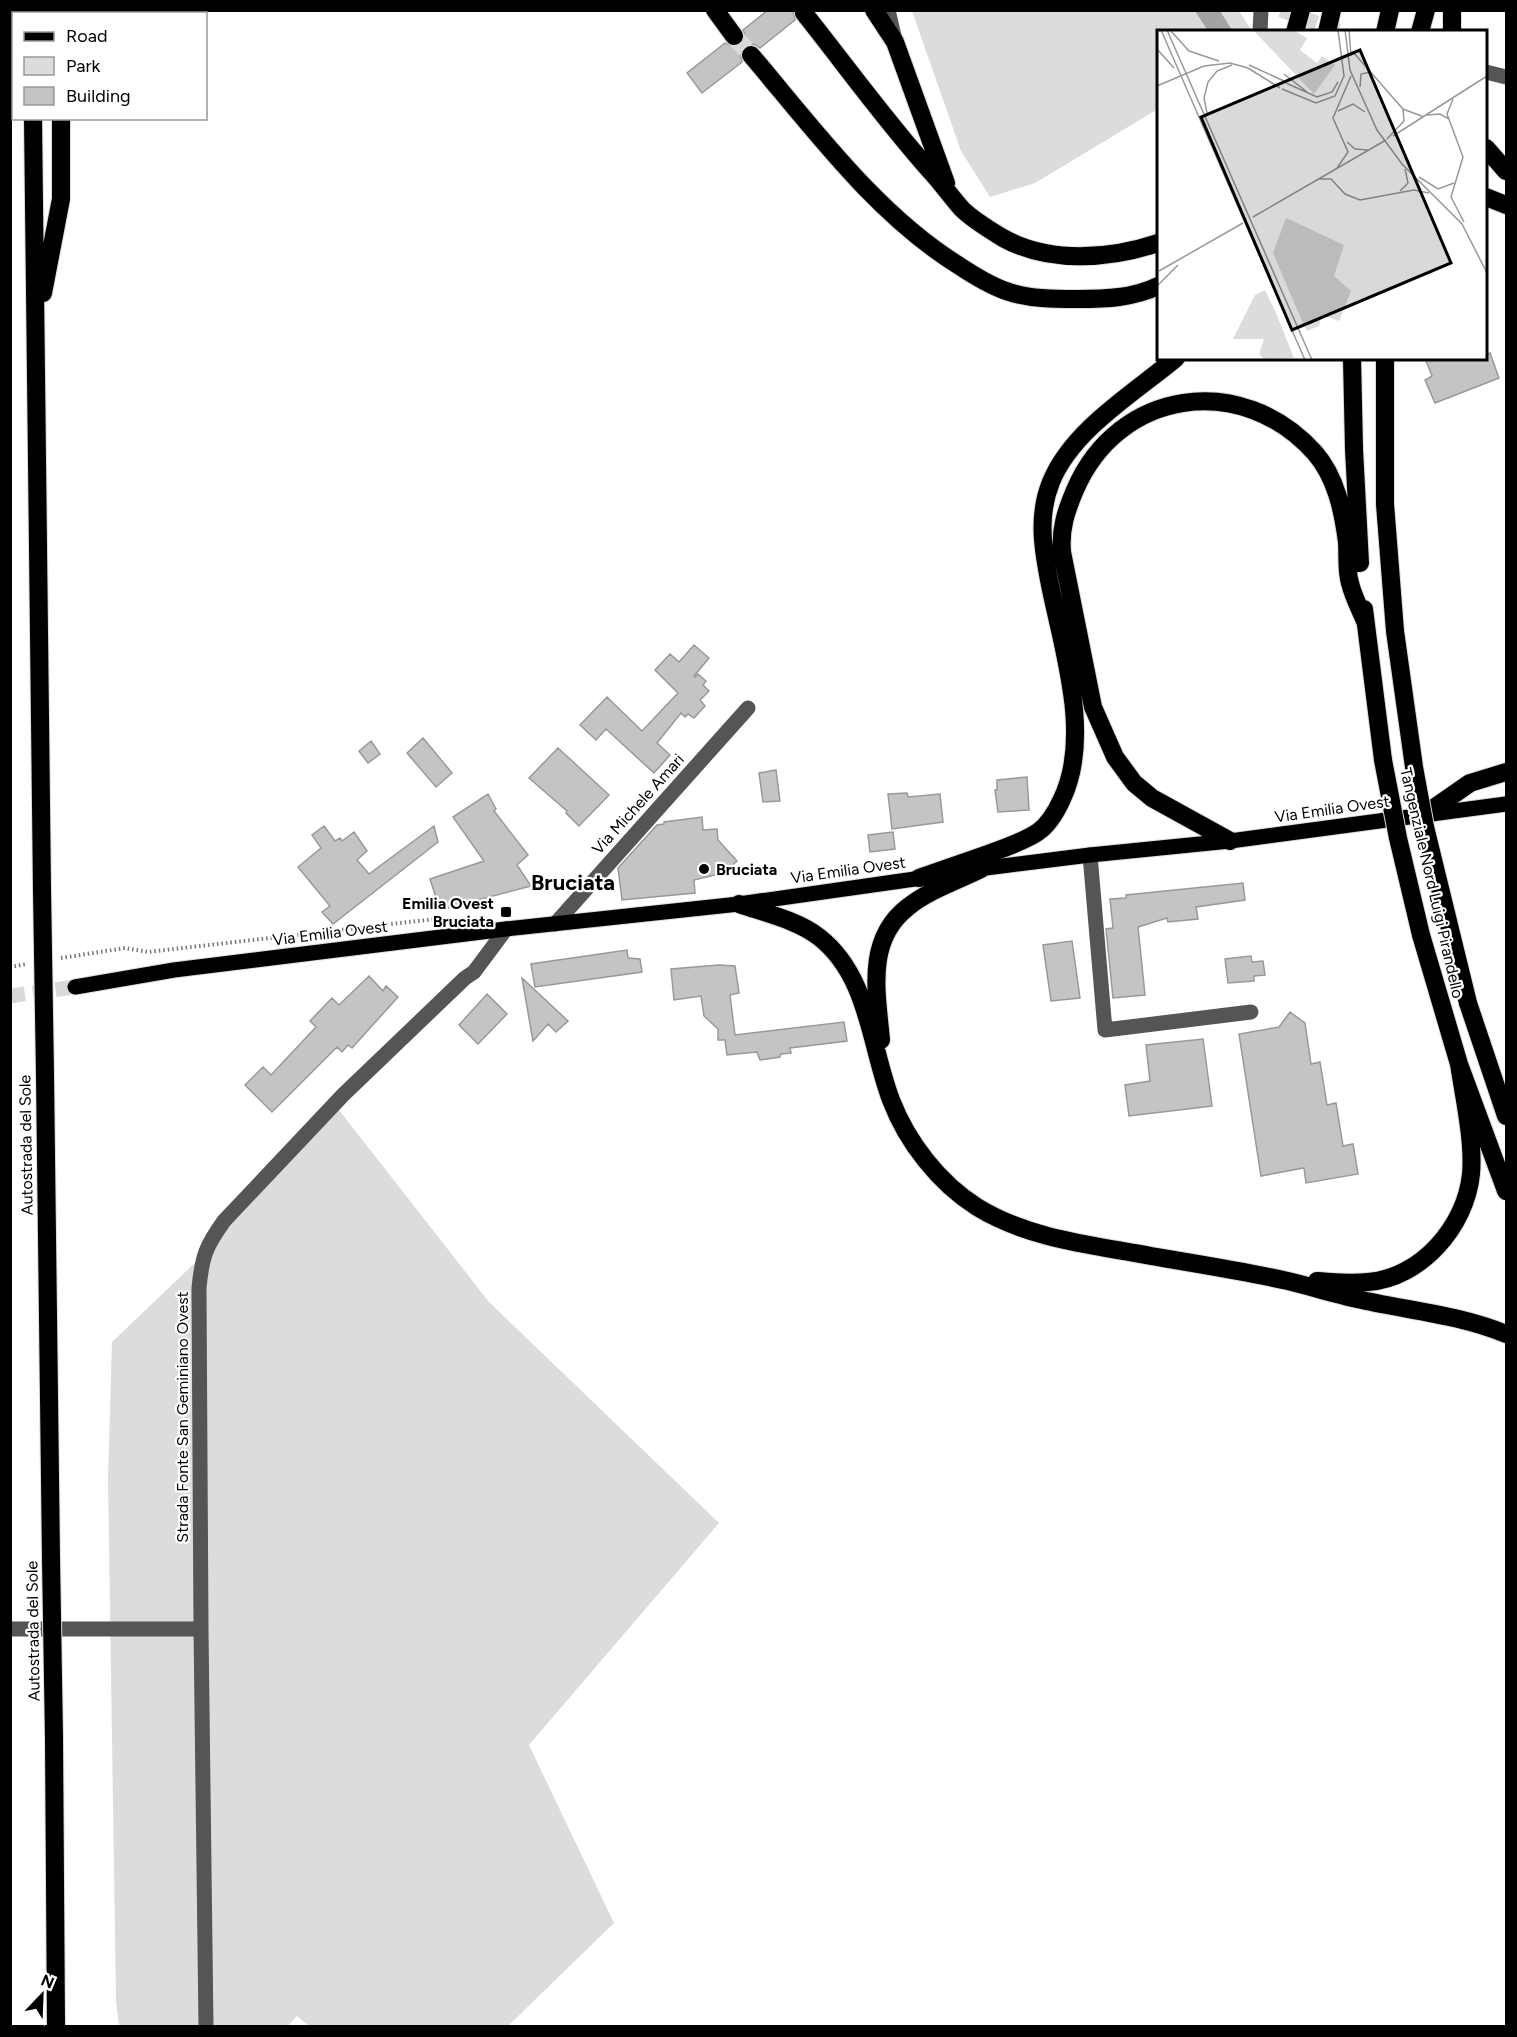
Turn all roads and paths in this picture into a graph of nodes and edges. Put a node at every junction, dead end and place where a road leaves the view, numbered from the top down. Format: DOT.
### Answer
graph roads {
  1 [pos="715,10"];
  2 [pos="874,10"];
  3 [pos="888,10"];
  4 [pos="1261,10"];
  5 [pos="1301,10"];
  6 [pos="1332,10"];
  7 [pos="1390,10"];
  8 [pos="1426,10"];
  9 [pos="1452,10"];
  10 [pos="804,14"];
  11 [pos="1260,30"];
  12 [pos="1296,30"];
  13 [pos="1327,30"];
  14 [pos="1385,30"];
  15 [pos="1421,30"];
  16 [pos="1452,30"];
  17 [pos="734,36"];
  18 [pos="895,42"];
  19 [pos="751,55"];
  20 [pos="1487,72"];
  21 [pos="1506,77"];
  22 [pos="33,120"];
  23 [pos="61,120"];
  24 [pos="1487,150"];
  25 [pos="1506,171"];
  26 [pos="949,191"];
  27 [pos="1487,198"];
  28 [pos="1506,205"];
  29 [pos="1157,243"];
  30 [pos="1157,286"];
  31 [pos="35,333"];
  32 [pos="1174,360"];
  33 [pos="1352,360"];
  34 [pos="1385,360"];
  35 [pos="1366,628"];
  36 [pos="748,708"];
  37 [pos="1506,772"];
  38 [pos="1506,804"];
  39 [pos="1424,815"];
  40 [pos="1230,841"];
  41 [pos="1090,855"];
  42 [pos="981,869"];
  43 [pos="919,878"];
  44 [pos="739,904"];
  45 [pos="416,920"];
  46 [pos="555,924"];
  47 [pos="506,929"];
  48 [pos="52,960"];
  49 [pos="32,963"];
  50 [pos="10,967"];
  51 [pos="75,987"];
  52 [pos="1251,1012"];
  53 [pos="1459,1065"];
  54 [pos="883,1075"];
  55 [pos="1506,1116"];
  56 [pos="1506,1191"];
  57 [pos="1287,1281"];
  58 [pos="1506,1334"];
  59 [pos="10,1629"];
  60 [pos="201,1629"];
  61 [pos="56,2026"];
  62 [pos="206,2026"];
  1 -- 17 [label="highway"];
  2 -- 18 [label="highway"];
  3 -- 18 [label="street"];
  4 -- 11 [label="street"];
  5 -- 12 [label="highway"];
  6 -- 13 [label="highway"];
  7 -- 14 [label="highway"];
  8 -- 15 [label="highway"];
  9 -- 16 [label="highway"];
  10 -- 26 [label="highway"];
  18 -- 26 [label="highway"];
  19 -- 30 [label="highway"];
  20 -- 21 [label="street"];
  22 -- 31 [label="highway, Autostrada del Sole"];
  23 -- 31 [label="highway"];
  24 -- 25 [label="highway"];
  26 -- 29 [label="highway"];
  27 -- 28 [label="highway"];
  31 -- 61 [label="highway, Autostrada del Sole, bridge"];
  32 -- 43 [label="highway"];
  33 -- 35 [label="highway, Tangenziale Nord Luigi Pirandello"];
  34 -- 55 [label="highway, Tangenziale Nord Luigi Pirandello, bridge"];
  35 -- 40 [label="highway"];
  35 -- 53 [label="highway, Tangenziale Nord Luigi Pirandello, bridge"];
  36 -- 46 [label="street, Via Michele Amari"];
  37 -- 39 [label="highway"];
  38 -- 39 [label="main road, Via Emilia Ovest"];
  39 -- 40 [label="main road, Via Emilia Ovest"];
  40 -- 41 [label="main road, Via Emilia Ovest"];
  41 -- 42 [label="main road, Via Emilia Ovest"];
  41 -- 52 [label="street"];
  42 -- 43 [label="main road, Via Emilia Ovest"];
  42 -- 54 [label="highway"];
  43 -- 44 [label="main road, Via Emilia Ovest"];
  44 -- 46 [label="main road, Via Emilia Ovest"];
  44 -- 54 [label="highway"];
  45 -- 48 [label="path"];
  46 -- 47 [label="main road, Via Emilia Ovest"];
  47 -- 51 [label="main road, Via Emilia Ovest"];
  47 -- 60 [label="street, Strada Fonte San Geminiano Ovest"];
  49 -- 50 [label="path"];
  53 -- 56 [label="highway, Tangenziale Nord Luigi Pirandello"];
  53 -- 57 [label="highway"];
  54 -- 57 [label="highway"];
  57 -- 58 [label="highway"];
  59 -- 60 [label="street"];
  60 -- 62 [label="street, Strada Fonte San Geminiano Ovest"];
}
